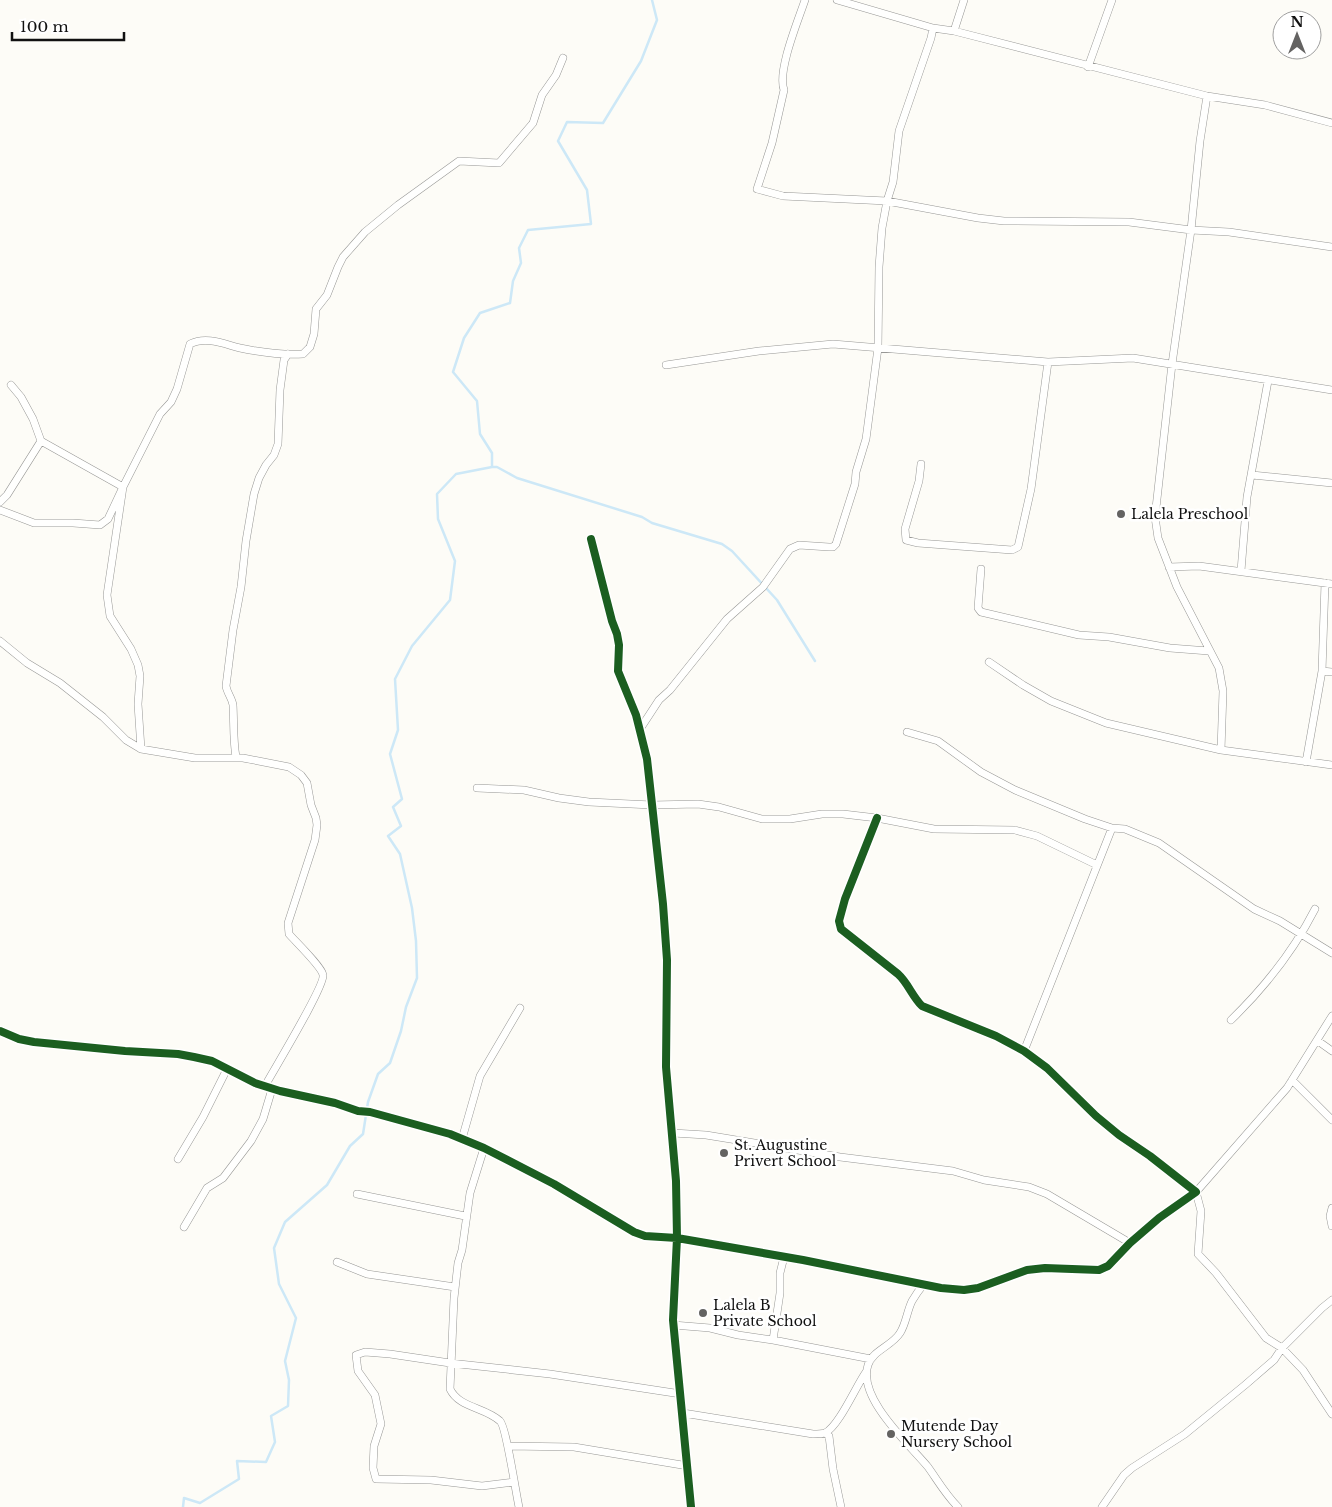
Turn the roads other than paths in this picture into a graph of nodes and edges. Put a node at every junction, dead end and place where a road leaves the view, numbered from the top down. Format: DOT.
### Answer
graph roads {
  1 [pos="805,0"];
  2 [pos="837,0"];
  3 [pos="964,0"];
  4 [pos="1112,0"];
  5 [pos="933,28"];
  6 [pos="954,31"];
  7 [pos="563,58"];
  8 [pos="1088,67"];
  9 [pos="1207,96"];
  10 [pos="1332,124"];
  11 [pos="887,201"];
  12 [pos="1191,230"];
  13 [pos="1332,247"];
  14 [pos="878,348"];
  15 [pos="288,354"];
  16 [pos="1048,362"];
  17 [pos="1172,364"];
  18 [pos="666,366"];
  19 [pos="1268,381"];
  20 [pos="11,385"];
  21 [pos="1332,390"];
  22 [pos="41,441"];
  23 [pos="921,464"];
  24 [pos="1252,475"];
  25 [pos="1332,483"];
  26 [pos="122,487"];
  27 [pos="0,502"];
  28 [pos="0,510"];
  29 [pos="591,539"];
  30 [pos="1169,567"];
  31 [pos="981,569"];
  32 [pos="1241,571"];
  33 [pos="1329,584"];
  34 [pos="0,640"];
  35 [pos="1209,651"];
  36 [pos="989,662"];
  37 [pos="1322,671"];
  38 [pos="1332,672"];
  39 [pos="640,729"];
  40 [pos="907,732"];
  41 [pos="141,749"];
  42 [pos="1221,750"];
  43 [pos="236,758"];
  44 [pos="1306,762"];
  45 [pos="1332,765"];
  46 [pos="477,788"];
  47 [pos="652,805"];
  48 [pos="877,818"];
  49 [pos="1112,828"];
  50 [pos="1097,865"];
  51 [pos="1315,909"];
  52 [pos="1302,934"];
  53 [pos="1332,953"];
  54 [pos="520,1008"];
  55 [pos="1332,1016"];
  56 [pos="1231,1020"];
  57 [pos="0,1031"];
  58 [pos="1318,1041"];
  59 [pos="1024,1051"];
  60 [pos="1332,1051"];
  61 [pos="227,1069"];
  62 [pos="1292,1080"];
  63 [pos="268,1088"];
  64 [pos="1332,1120"];
  65 [pos="673,1133"];
  66 [pos="462,1139"];
  67 [pos="484,1148"];
  68 [pos="178,1159"];
  69 [pos="1196,1192"];
  70 [pos="356,1194"];
  71 [pos="1332,1208"];
  72 [pos="465,1216"];
  73 [pos="1332,1226"];
  74 [pos="184,1227"];
  75 [pos="677,1238"];
  76 [pos="1130,1243"];
  77 [pos="784,1257"];
  78 [pos="337,1262"];
  79 [pos="923,1285"];
  80 [pos="455,1287"];
  81 [pos="1332,1300"];
  82 [pos="673,1325"];
  83 [pos="773,1340"];
  84 [pos="1282,1348"];
  85 [pos="871,1359"];
  86 [pos="450,1363"];
  87 [pos="866,1372"];
  88 [pos="680,1394"];
  89 [pos="683,1413"];
  90 [pos="1332,1414"];
  91 [pos="826,1433"];
  92 [pos="508,1446"];
  93 [pos="688,1466"];
  94 [pos="514,1482"];
  95 [pos="519,1507"];
  96 [pos="692,1507"];
  97 [pos="841,1507"];
  98 [pos="958,1507"];
  99 [pos="1102,1507"];
  1 -- 11 [label="street"];
  2 -- 5 [label="street"];
  3 -- 6 [label="street"];
  4 -- 8 [label="street"];
  5 -- 6 [label="street"];
  5 -- 11 [label="street"];
  6 -- 8 [label="street"];
  7 -- 15 [label="street"];
  8 -- 9 [label="street"];
  9 -- 10 [label="street"];
  9 -- 12 [label="street"];
  11 -- 12 [label="street"];
  11 -- 14 [label="street"];
  12 -- 13 [label="street"];
  12 -- 17 [label="street"];
  14 -- 16 [label="street"];
  14 -- 18 [label="street"];
  14 -- 39 [label="street"];
  15 -- 26 [label="street"];
  15 -- 43 [label="street"];
  16 -- 17 [label="street"];
  16 -- 23 [label="street"];
  17 -- 19 [label="street"];
  17 -- 30 [label="street"];
  19 -- 21 [label="street"];
  19 -- 24 [label="street"];
  20 -- 22 [label="street"];
  22 -- 26 [label="street"];
  22 -- 27 [label="street"];
  24 -- 25 [label="street"];
  24 -- 32 [label="street"];
  26 -- 28 [label="street"];
  26 -- 41 [label="street"];
  29 -- 39 [label="street"];
  30 -- 32 [label="street"];
  30 -- 35 [label="street"];
  31 -- 35 [label="street"];
  32 -- 33 [label="street"];
  33 -- 37 [label="street"];
  34 -- 41 [label="street"];
  35 -- 42 [label="street"];
  36 -- 42 [label="street"];
  37 -- 38 [label="street"];
  37 -- 44 [label="street"];
  39 -- 47 [label="street"];
  40 -- 49 [label="street"];
  41 -- 43 [label="street"];
  42 -- 44 [label="street"];
  43 -- 63 [label="street"];
  44 -- 45 [label="street"];
  46 -- 47 [label="street"];
  47 -- 48 [label="street"];
  47 -- 65 [label="street"];
  48 -- 50 [label="street"];
  48 -- 59 [label="street"];
  49 -- 50 [label="street"];
  49 -- 52 [label="street"];
  50 -- 59 [label="street"];
  51 -- 52 [label="street"];
  52 -- 53 [label="street"];
  52 -- 56 [label="street"];
  54 -- 66 [label="street"];
  55 -- 58 [label="street"];
  57 -- 61 [label="street"];
  58 -- 60 [label="street"];
  58 -- 62 [label="street"];
  59 -- 69 [label="street"];
  61 -- 63 [label="street"];
  61 -- 68 [label="street"];
  62 -- 64 [label="street"];
  62 -- 69 [label="street"];
  63 -- 66 [label="street"];
  63 -- 74 [label="street"];
  65 -- 75 [label="street"];
  65 -- 76 [label="street"];
  66 -- 67 [label="street"];
  67 -- 72 [label="street"];
  67 -- 75 [label="street"];
  69 -- 76 [label="street"];
  69 -- 84 [label="street"];
  70 -- 72 [label="street"];
  71 -- 73 [label="street"];
  72 -- 80 [label="street"];
  75 -- 77 [label="street"];
  75 -- 82 [label="street"];
  76 -- 79 [label="street"];
  77 -- 79 [label="street"];
  77 -- 83 [label="street"];
  78 -- 80 [label="street"];
  79 -- 85 [label="street"];
  80 -- 86 [label="street"];
  81 -- 84 [label="street"];
  82 -- 83 [label="street"];
  82 -- 88 [label="street"];
  83 -- 85 [label="street"];
  84 -- 90 [label="street"];
  84 -- 99 [label="street"];
  85 -- 87 [label="street"];
  86 -- 88 [label="street"];
  86 -- 92 [label="street"];
  86 -- 94 [label="street"];
  87 -- 91 [label="street"];
  87 -- 98 [label="street"];
  88 -- 89 [label="street"];
  89 -- 91 [label="street"];
  89 -- 93 [label="street"];
  91 -- 97 [label="street"];
  92 -- 93 [label="street"];
  92 -- 94 [label="street"];
  93 -- 96 [label="street"];
  94 -- 95 [label="street"];
}
